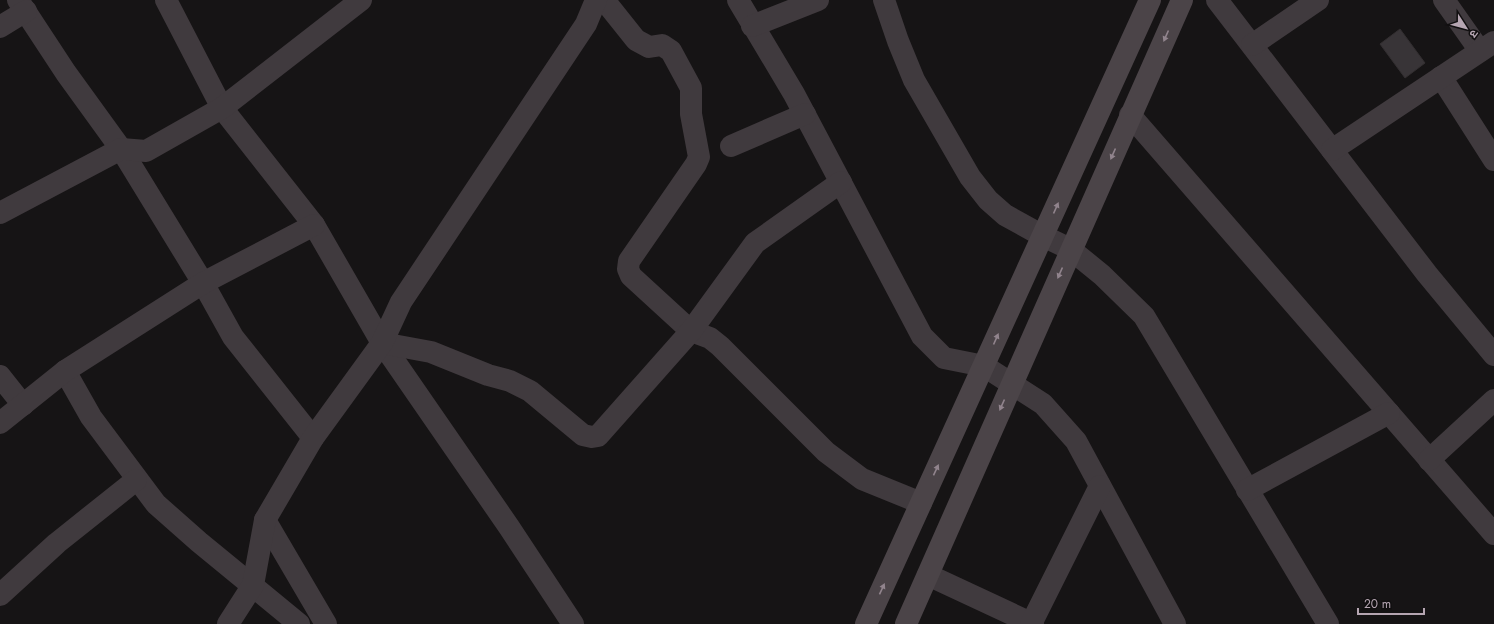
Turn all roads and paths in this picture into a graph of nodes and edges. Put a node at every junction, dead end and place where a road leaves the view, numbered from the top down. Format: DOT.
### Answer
graph roads {
  1 [pos="166,0"];
  2 [pos="361,0"];
  3 [pos="596,0"];
  4 [pos="604,0"];
  5 [pos="738,0"];
  6 [pos="818,0"];
  7 [pos="884,0"];
  8 [pos="1150,0"];
  9 [pos="1182,0"];
  10 [pos="1217,0"];
  11 [pos="1318,0"];
  12 [pos="1444,0"];
  13 [pos="22,6"];
  14 [pos="752,26"];
  15 [pos="0,27"];
  16 [pos="1252,45"];
  17 [pos="1487,46"];
  18 [pos="1441,77"];
  19 [pos="222,108"];
  20 [pos="805,114"];
  21 [pos="1130,115"];
  22 [pos="731,146"];
  23 [pos="121,149"];
  24 [pos="1332,150"];
  25 [pos="1494,160"];
  26 [pos="841,182"];
  27 [pos="0,213"];
  28 [pos="314,225"];
  29 [pos="1043,236"];
  30 [pos="1070,249"];
  31 [pos="203,283"];
  32 [pos="691,331"];
  33 [pos="382,343"];
  34 [pos="1494,355"];
  35 [pos="984,366"];
  36 [pos="65,371"];
  37 [pos="0,376"];
  38 [pos="1011,384"];
  39 [pos="1494,400"];
  40 [pos="23,406"];
  41 [pos="1389,413"];
  42 [pos="0,423"];
  43 [pos="313,438"];
  44 [pos="1429,460"];
  45 [pos="136,480"];
  46 [pos="1100,486"];
  47 [pos="1247,490"];
  48 [pos="921,503"];
  49 [pos="265,520"];
  50 [pos="1494,534"];
  51 [pos="928,575"];
  52 [pos="253,585"];
  53 [pos="0,594"];
  54 [pos="228,624"];
  55 [pos="299,624"];
  56 [pos="326,624"];
  57 [pos="573,624"];
  58 [pos="866,624"];
  59 [pos="906,624"];
  60 [pos="1032,624"];
  61 [pos="1175,624"];
  62 [pos="1328,624"];
  1 -- 19 [label="street"];
  2 -- 19 [label="street"];
  3 -- 33 [label="street"];
  4 -- 32 [label="street"];
  5 -- 14 [label="street"];
  6 -- 14 [label="street"];
  7 -- 29 [label="street"];
  29 -- 8 [label="street, one-way"];
  9 -- 21 [label="street, one-way"];
  10 -- 16 [label="street"];
  11 -- 16 [label="street"];
  12 -- 17 [label="street"];
  13 -- 15 [label="street"];
  13 -- 23 [label="street"];
  14 -- 20 [label="street"];
  16 -- 24 [label="street"];
  17 -- 18 [label="street"];
  18 -- 24 [label="street"];
  18 -- 25 [label="street"];
  19 -- 23 [label="street"];
  19 -- 28 [label="street"];
  20 -- 22 [label="street"];
  20 -- 26 [label="street"];
  21 -- 30 [label="street, one-way"];
  21 -- 41 [label="street"];
  23 -- 27 [label="street"];
  23 -- 31 [label="street"];
  24 -- 34 [label="street"];
  26 -- 32 [label="street"];
  26 -- 35 [label="street"];
  28 -- 31 [label="street"];
  28 -- 33 [label="street"];
  29 -- 30 [label="street"];
  35 -- 29 [label="street, one-way"];
  30 -- 38 [label="street, one-way"];
  30 -- 47 [label="street"];
  31 -- 36 [label="street"];
  31 -- 43 [label="street"];
  32 -- 33 [label="street"];
  32 -- 48 [label="street"];
  33 -- 43 [label="street"];
  33 -- 57 [label="street"];
  35 -- 38 [label="street"];
  48 -- 35 [label="street, one-way"];
  36 -- 40 [label="street"];
  36 -- 45 [label="street"];
  37 -- 40 [label="street"];
  38 -- 46 [label="street"];
  38 -- 51 [label="street, one-way"];
  39 -- 44 [label="street"];
  40 -- 42 [label="street"];
  41 -- 44 [label="street"];
  41 -- 47 [label="street"];
  43 -- 49 [label="street"];
  44 -- 50 [label="street"];
  45 -- 52 [label="street"];
  45 -- 53 [label="street"];
  46 -- 60 [label="street"];
  46 -- 61 [label="street"];
  47 -- 62 [label="street"];
  58 -- 48 [label="street, one-way"];
  49 -- 52 [label="street"];
  49 -- 56 [label="street"];
  51 -- 59 [label="street"];
  51 -- 60 [label="street"];
  52 -- 54 [label="street"];
  52 -- 55 [label="street"];
}
